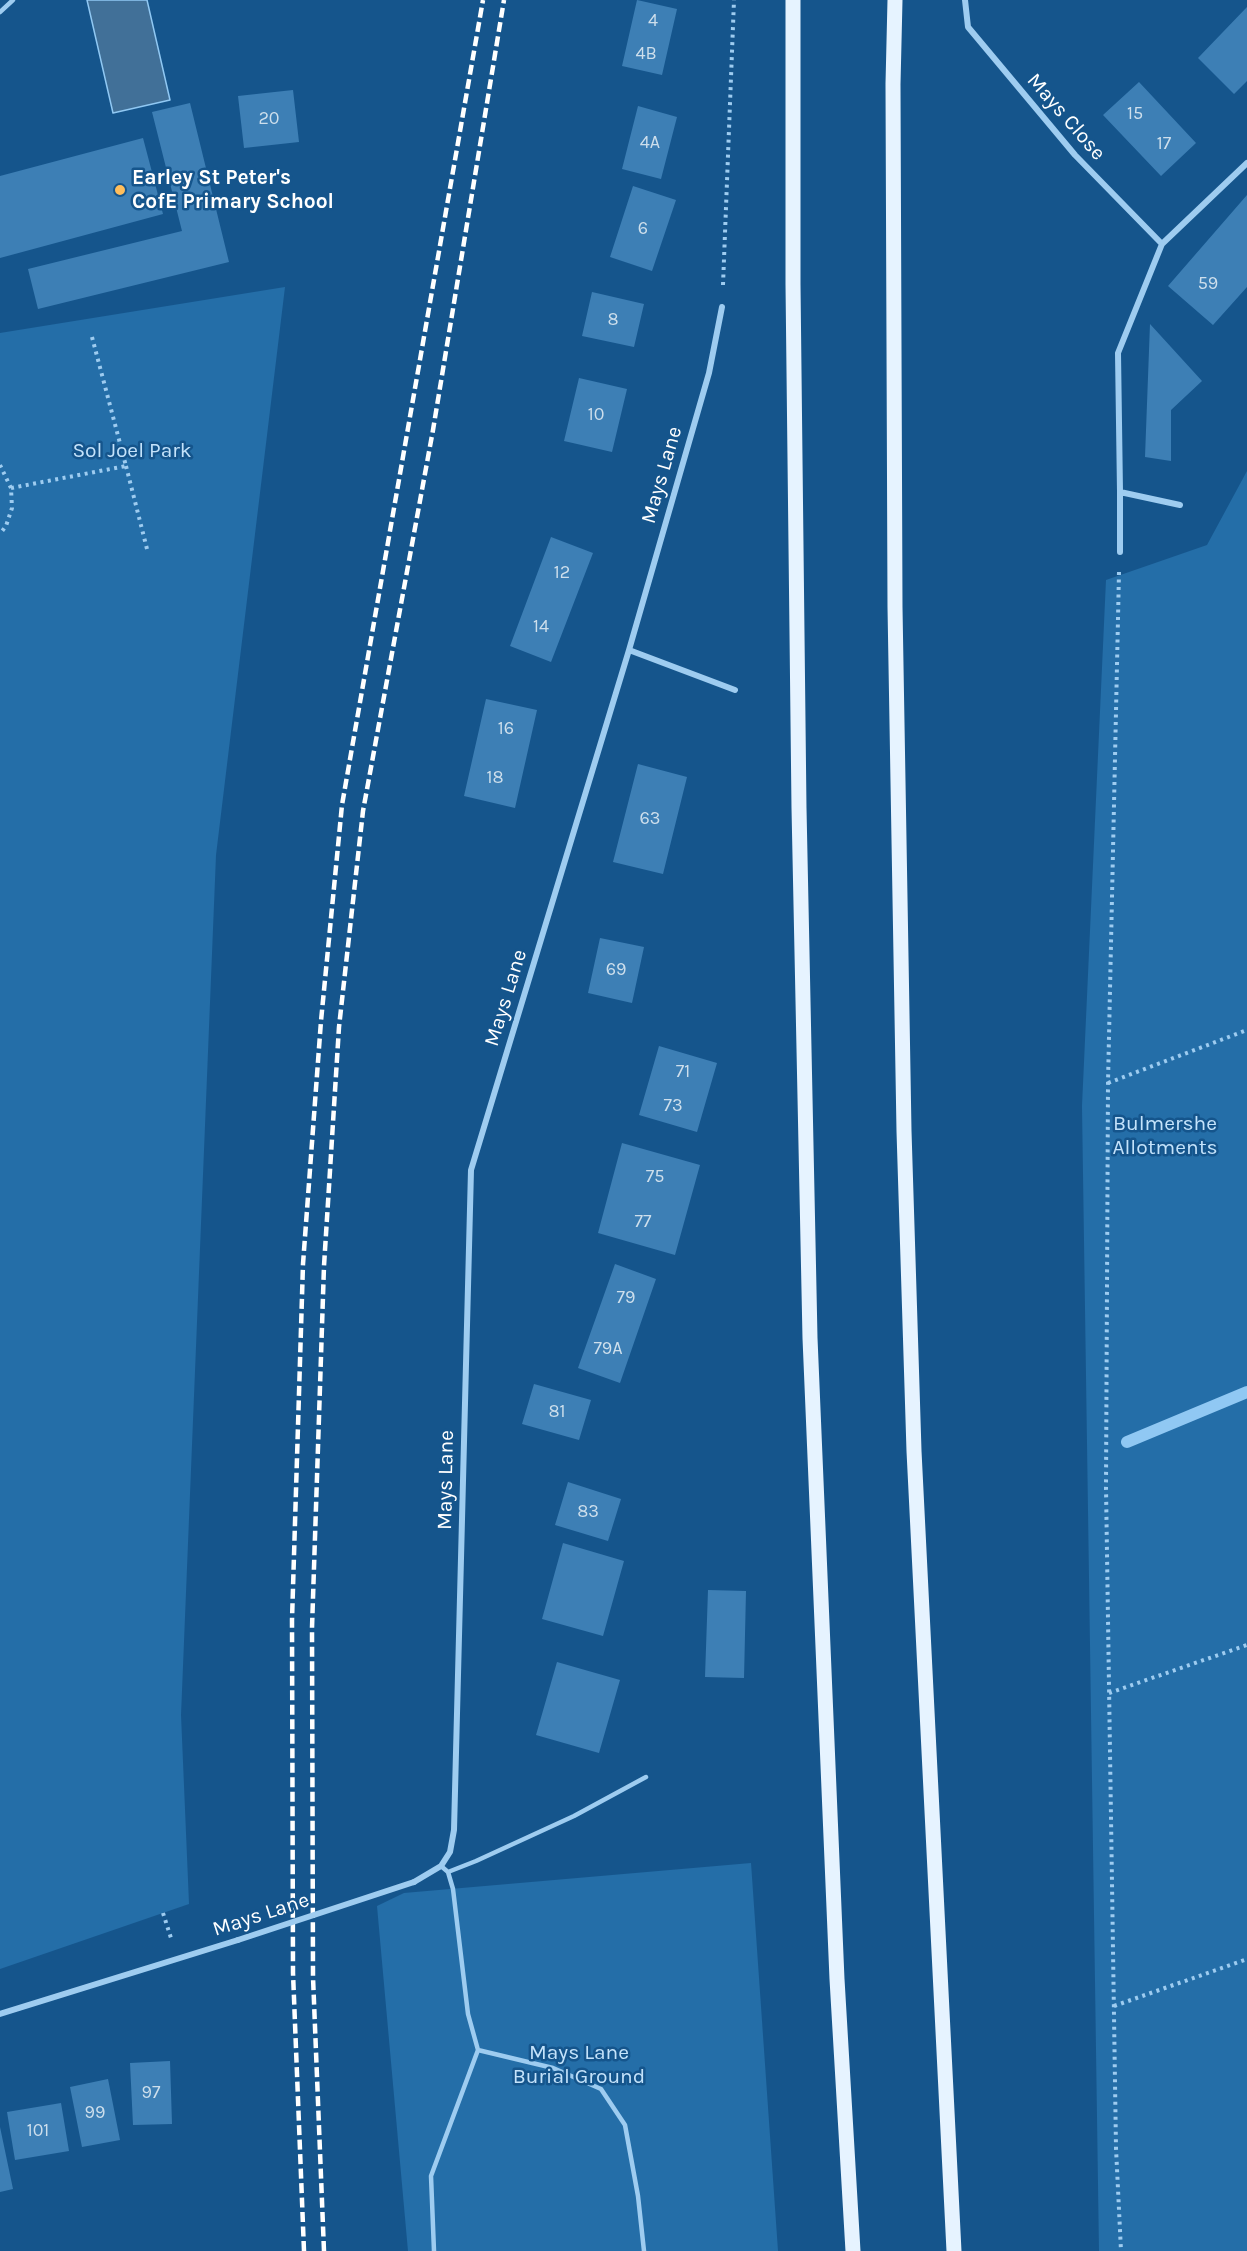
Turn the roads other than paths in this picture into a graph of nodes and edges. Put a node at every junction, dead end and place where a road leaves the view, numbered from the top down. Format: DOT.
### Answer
graph roads {
  1 [pos="13,0"];
  2 [pos="793,0"];
  3 [pos="894,0"];
  4 [pos="965,0"];
  5 [pos="0,12"];
  6 [pos="1247,163"];
  7 [pos="1162,244"];
  8 [pos="723,307"];
  9 [pos="1120,492"];
  10 [pos="1180,505"];
  11 [pos="1120,552"];
  12 [pos="629,650"];
  13 [pos="735,690"];
  14 [pos="645,1777"];
  15 [pos="441,1866"];
  16 [pos="448,1872"];
  17 [pos="0,2014"];
  18 [pos="478,2050"];
  19 [pos="434,2251"];
  20 [pos="644,2251"];
  21 [pos="853,2251"];
  22 [pos="954,2251"];
  1 -- 5 [label="lane"];
  2 -- 21 [label="main road"];
  3 -- 22 [label="main road"];
  4 -- 7 [label="street, Mays Close"];
  6 -- 7 [label="street"];
  7 -- 9 [label="street"];
  8 -- 12 [label="street, Mays Lane"];
  9 -- 10 [label="street"];
  9 -- 11 [label="street"];
  12 -- 13 [label="street"];
  12 -- 15 [label="street, Mays Lane"];
  14 -- 16 [label="lane"];
  15 -- 16 [label="lane"];
  15 -- 17 [label="street, Mays Lane, bridge"];
  16 -- 18 [label="lane"];
  18 -- 19 [label="lane"];
  18 -- 20 [label="lane"];
}
